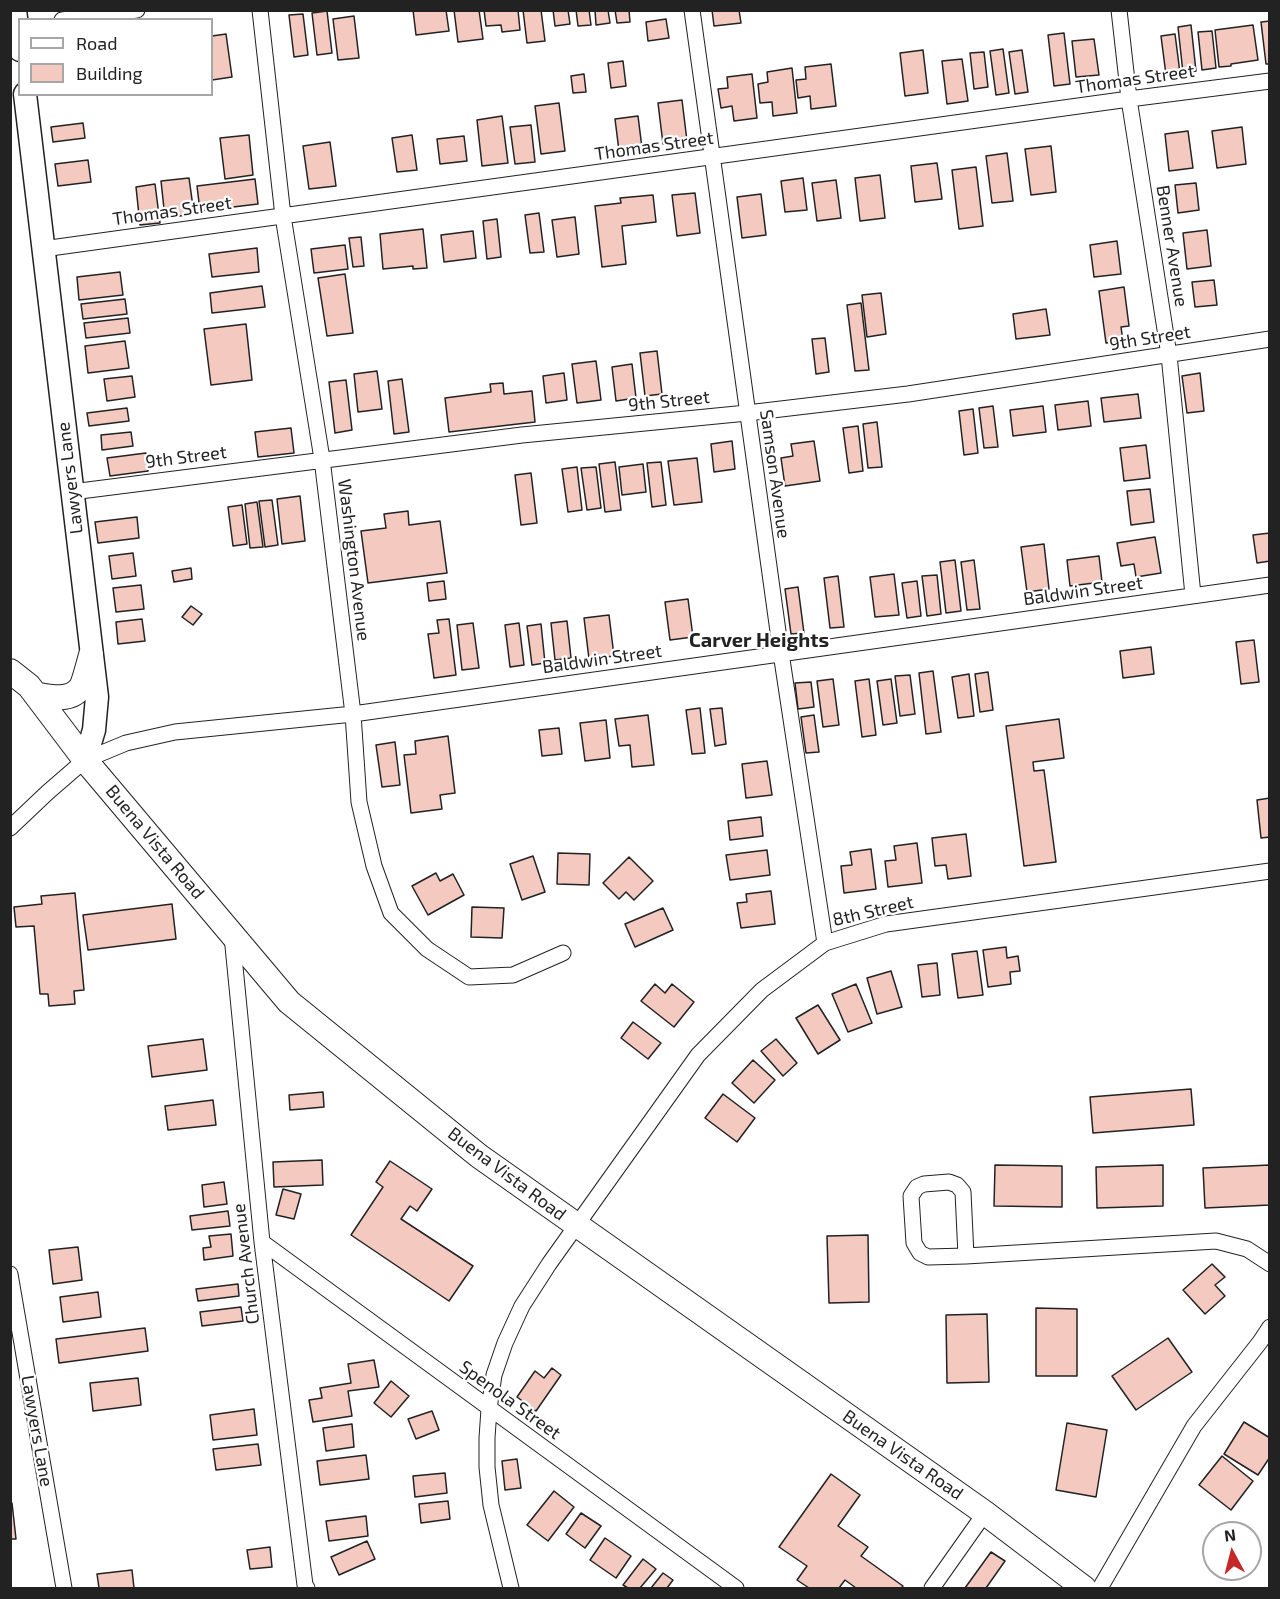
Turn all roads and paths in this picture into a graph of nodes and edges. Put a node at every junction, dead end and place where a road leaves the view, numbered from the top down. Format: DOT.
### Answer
graph roads {
  1 [pos="137,10"];
  2 [pos="260,10"];
  3 [pos="692,10"];
  4 [pos="1119,10"];
  5 [pos="77,18"];
  6 [pos="1269,81"];
  7 [pos="25,96"];
  8 [pos="1129,99"];
  9 [pos="711,158"];
  10 [pos="282,216"];
  11 [pos="43,249"];
  12 [pos="1269,339"];
  13 [pos="1169,355"];
  14 [pos="747,413"];
  15 [pos="322,459"];
  16 [pos="72,492"];
  17 [pos="1269,585"];
  18 [pos="1193,595"];
  19 [pos="781,653"];
  20 [pos="91,655"];
  21 [pos="10,671"];
  22 [pos="35,694"];
  23 [pos="353,714"];
  24 [pos="86,760"];
  25 [pos="10,828"];
  26 [pos="1269,871"];
  27 [pos="232,933"];
  28 [pos="825,942"];
  29 [pos="563,952"];
  30 [pos="577,1226"];
  31 [pos="262,1242"];
  32 [pos="966,1256"];
  33 [pos="1269,1264"];
  34 [pos="10,1274"];
  35 [pos="1269,1327"];
  36 [pos="489,1408"];
  37 [pos="985,1513"];
  38 [pos="64,1588"];
  39 [pos="307,1588"];
  40 [pos="511,1588"];
  41 [pos="736,1588"];
  42 [pos="932,1588"];
  43 [pos="1084,1588"];
  44 [pos="1100,1588"];
  1 -- 5 [label="street"];
  2 -- 10 [label="street, Washington Avenue"];
  3 -- 9 [label="street, Samson Avenue"];
  4 -- 8 [label="street, Benner Avenue"];
  6 -- 8 [label="street, Thomas Street"];
  7 -- 11 [label="street, Lawyers Lane"];
  8 -- 9 [label="street, Thomas Street"];
  8 -- 13 [label="street, Benner Avenue"];
  9 -- 10 [label="street, Thomas Street"];
  9 -- 14 [label="street, Samson Avenue"];
  10 -- 11 [label="street, Thomas Street"];
  10 -- 15 [label="street, Washington Avenue"];
  11 -- 16 [label="street, Lawyers Lane"];
  12 -- 13 [label="street, 9th Street"];
  13 -- 14 [label="street, 9th Street"];
  13 -- 18 [label="street, Benner Avenue"];
  14 -- 15 [label="street, 9th Street"];
  14 -- 19 [label="street, Samson Avenue"];
  15 -- 16 [label="street, 9th Street"];
  15 -- 23 [label="street, Washington Avenue"];
  16 -- 20 [label="street, Lawyers Lane"];
  17 -- 18 [label="street, Baldwin Street"];
  18 -- 19 [label="street, Baldwin Street"];
  19 -- 23 [label="street, Baldwin Street"];
  19 -- 28 [label="street, Samson Avenue"];
  20 -- 22 [label="main road"];
  20 -- 24 [label="street, Lawyers Lane"];
  21 -- 22 [label="main road, Buena Vista Road"];
  22 -- 24 [label="main road, Buena Vista Road"];
  23 -- 24 [label="street, Baldwin Street"];
  23 -- 29 [label="street, Washington Avenue"];
  24 -- 25 [label="street"];
  24 -- 27 [label="main road, Buena Vista Road"];
  26 -- 28 [label="street, 8th Street"];
  27 -- 30 [label="main road, Buena Vista Road"];
  27 -- 31 [label="street, Church Avenue"];
  28 -- 30 [label="street, 8th Street"];
  30 -- 36 [label="street, 8th Street"];
  30 -- 37 [label="main road, Buena Vista Road"];
  31 -- 36 [label="street, Spenola Street"];
  31 -- 39 [label="street, Church Avenue"];
  32 -- 32 [label="street"];
  32 -- 33 [label="street"];
  34 -- 38 [label="street, Lawyers Lane"];
  35 -- 44 [label="street"];
  36 -- 40 [label="street, 8th Street"];
  36 -- 41 [label="street, Spenola Street"];
  37 -- 42 [label="street"];
  37 -- 43 [label="main road, Buena Vista Road"];
}
